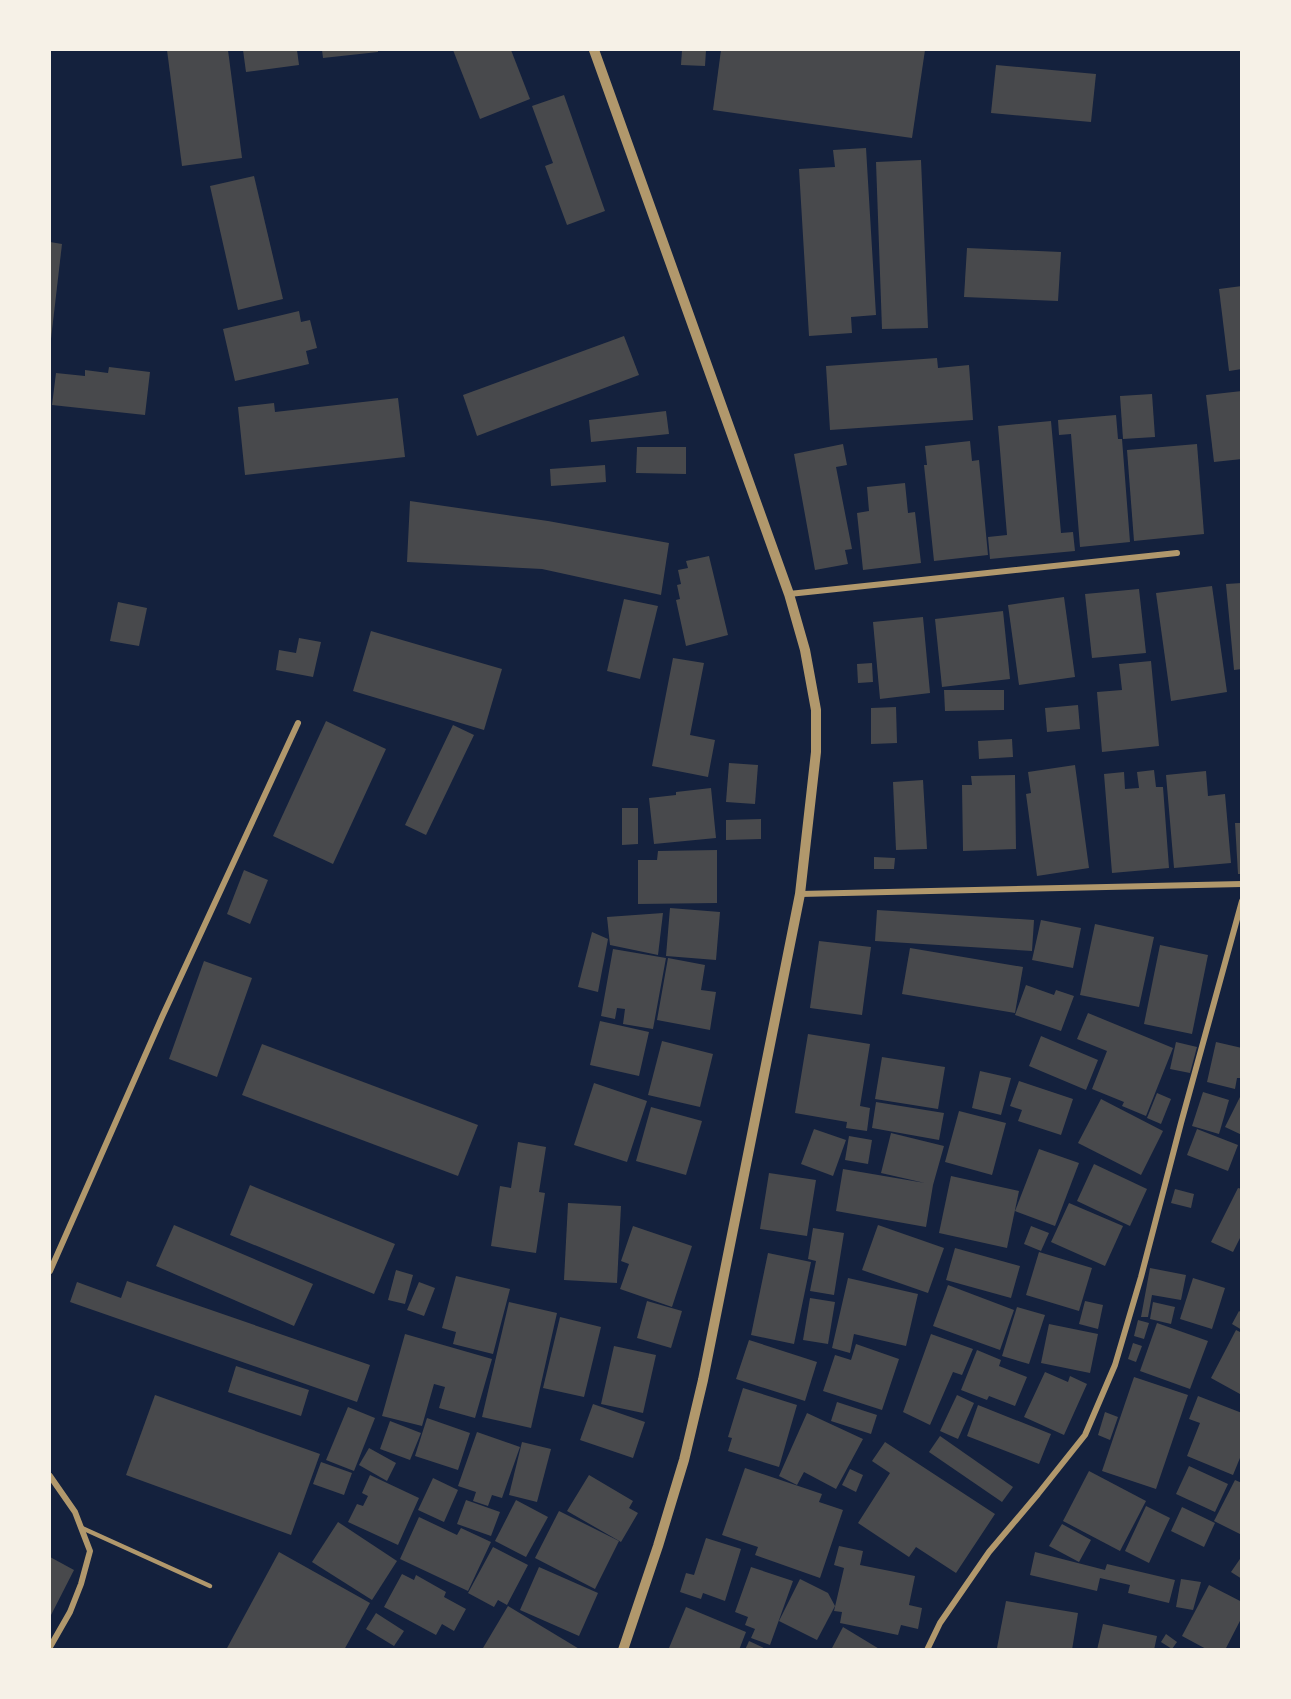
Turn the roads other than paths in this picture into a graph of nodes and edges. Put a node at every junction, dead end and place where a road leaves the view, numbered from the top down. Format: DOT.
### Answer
graph roads {
  1 [pos="594,50"];
  2 [pos="1177,553"];
  3 [pos="789,594"];
  4 [pos="298,723"];
  5 [pos="1242,884"];
  6 [pos="800,894"];
  7 [pos="1242,901"];
  8 [pos="50,1271"];
  9 [pos="50,1476"];
  10 [pos="82,1528"];
  11 [pos="210,1586"];
  12 [pos="50,1647"];
  13 [pos="928,1649"];
  14 [pos="622,1650"];
  1 -- 3 [label="street"];
  2 -- 3 [label="street"];
  3 -- 6 [label="street"];
  4 -- 8 [label="street"];
  5 -- 6 [label="street"];
  6 -- 14 [label="street"];
  7 -- 13 [label="street"];
  9 -- 10 [label="street"];
  10 -- 11 [label="lane"];
  10 -- 12 [label="street"];
}
